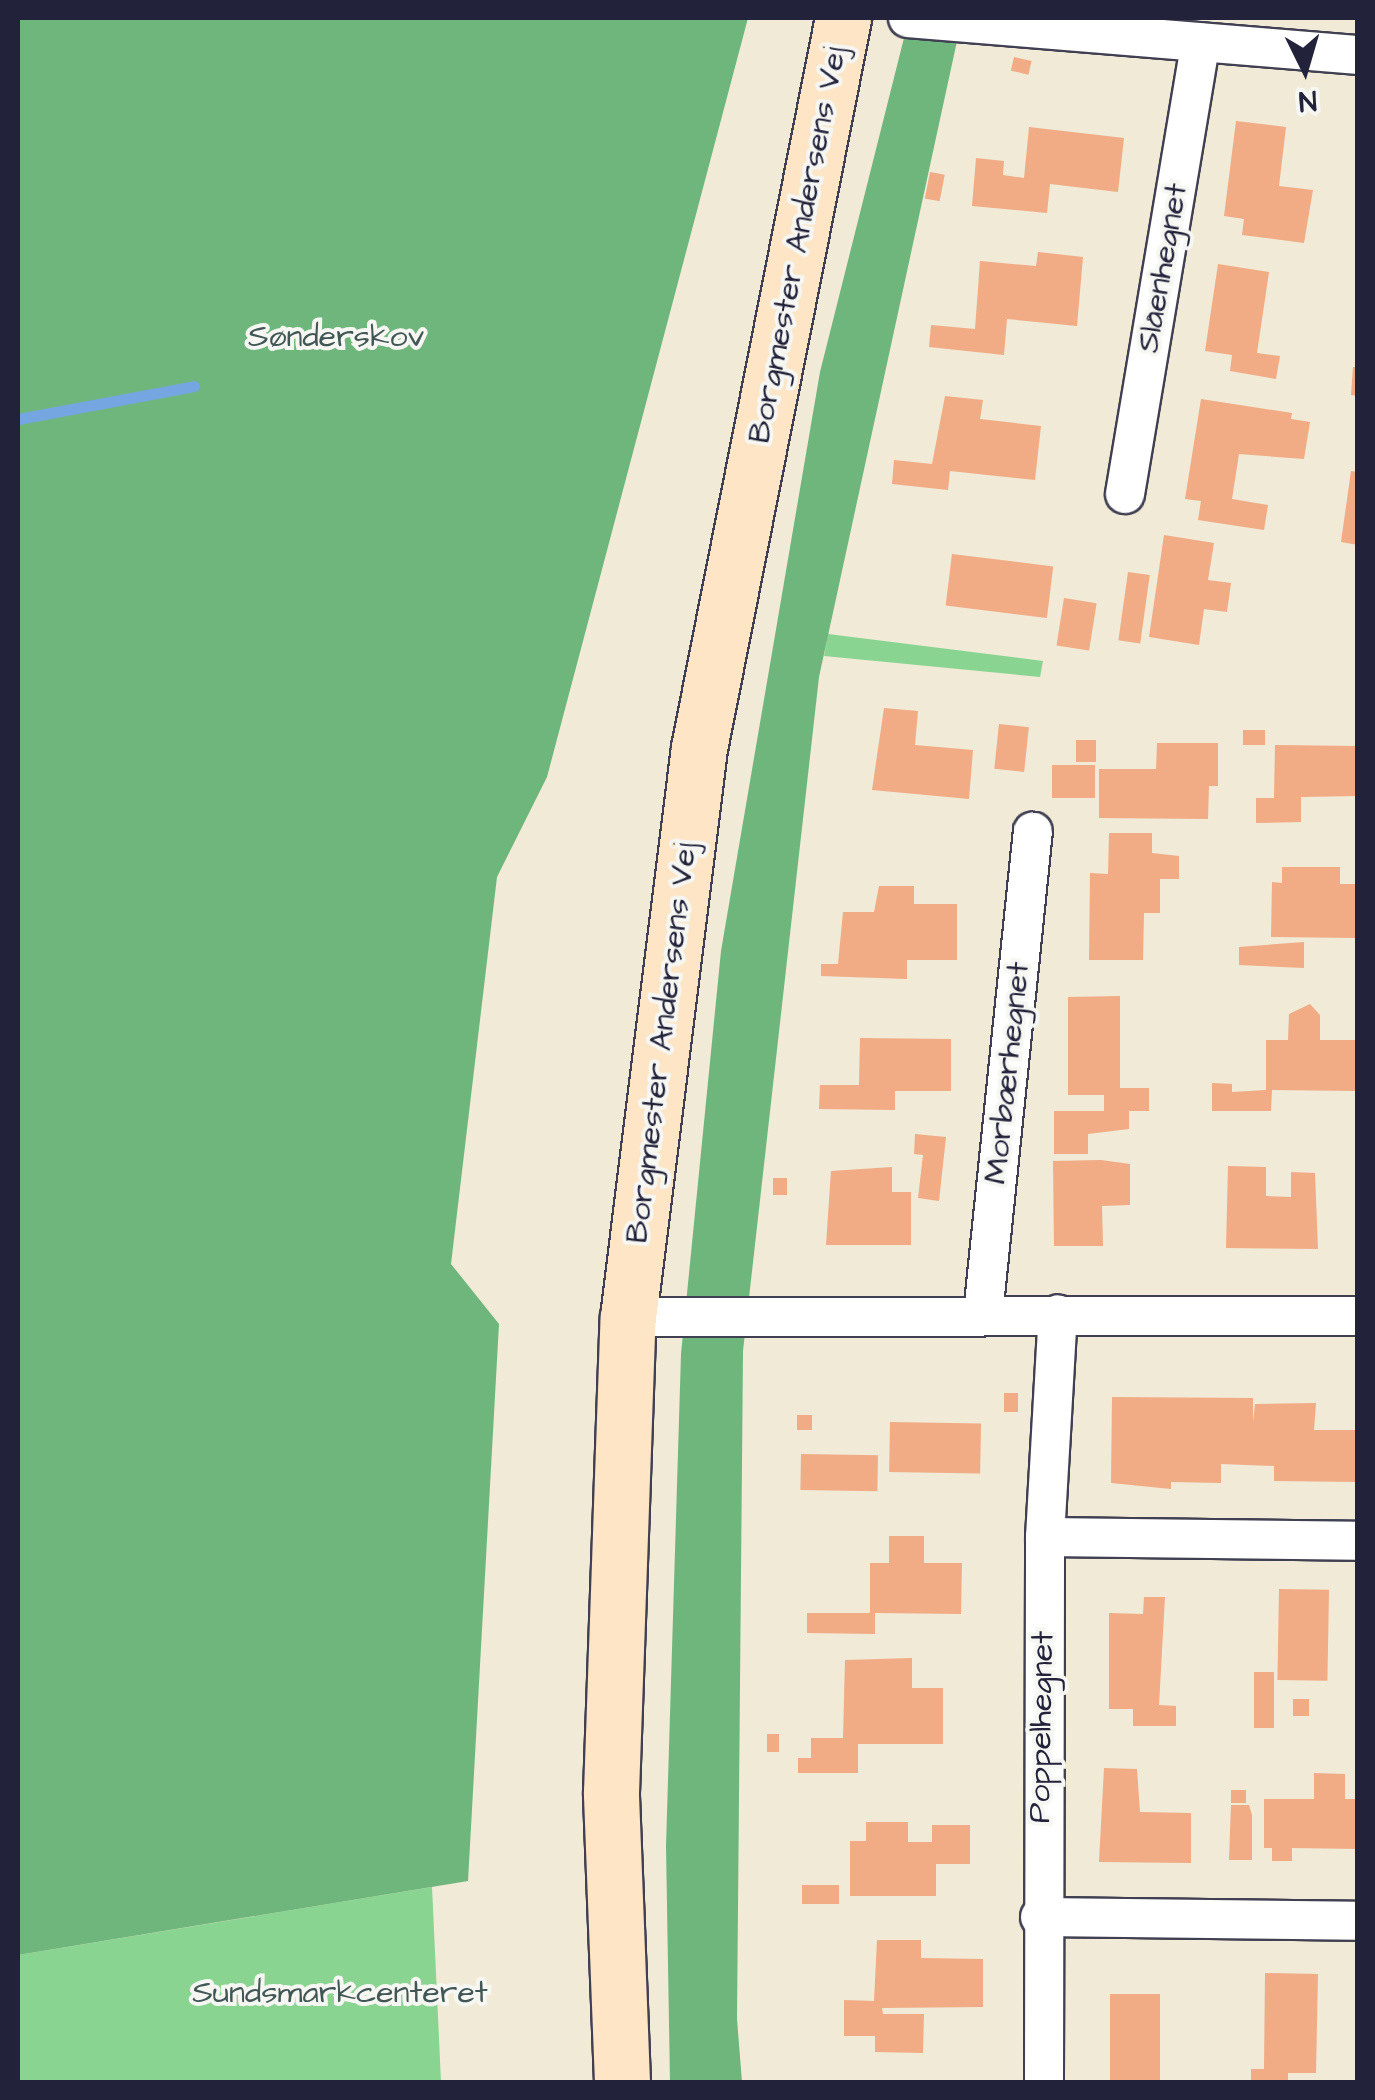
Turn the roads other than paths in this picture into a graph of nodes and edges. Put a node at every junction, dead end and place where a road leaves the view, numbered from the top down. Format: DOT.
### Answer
graph roads {
  1 [pos="843,18"];
  2 [pos="908,18"];
  3 [pos="1291,34"];
  4 [pos="1201,42"];
  5 [pos="1358,55"];
  6 [pos="1125,494"];
  7 [pos="1033,832"];
  8 [pos="983,1314"];
  9 [pos="1058,1314"];
  10 [pos="628,1316"];
  11 [pos="1358,1316"];
  12 [pos="1045,1536"];
  13 [pos="1358,1541"];
  14 [pos="1040,1917"];
  15 [pos="1358,1921"];
  16 [pos="622,2082"];
  17 [pos="1044,2082"];
  1 -- 10 [label="street, Borgmester Andersens Vej"];
  2 -- 4 [label="street"];
  3 -- 4 [label="street"];
  3 -- 5 [label="street"];
  4 -- 6 [label="street, Slåenhegnet"];
  7 -- 8 [label="street, Morbærhegnet"];
  8 -- 9 [label="street"];
  8 -- 10 [label="street"];
  9 -- 11 [label="street"];
  9 -- 12 [label="street, Poppelhegnet"];
  10 -- 16 [label="street, Borgmester Andersens Vej"];
  12 -- 13 [label="street"];
  12 -- 14 [label="street, Poppelhegnet"];
  14 -- 15 [label="street"];
  14 -- 17 [label="street, Poppelhegnet"];
}
